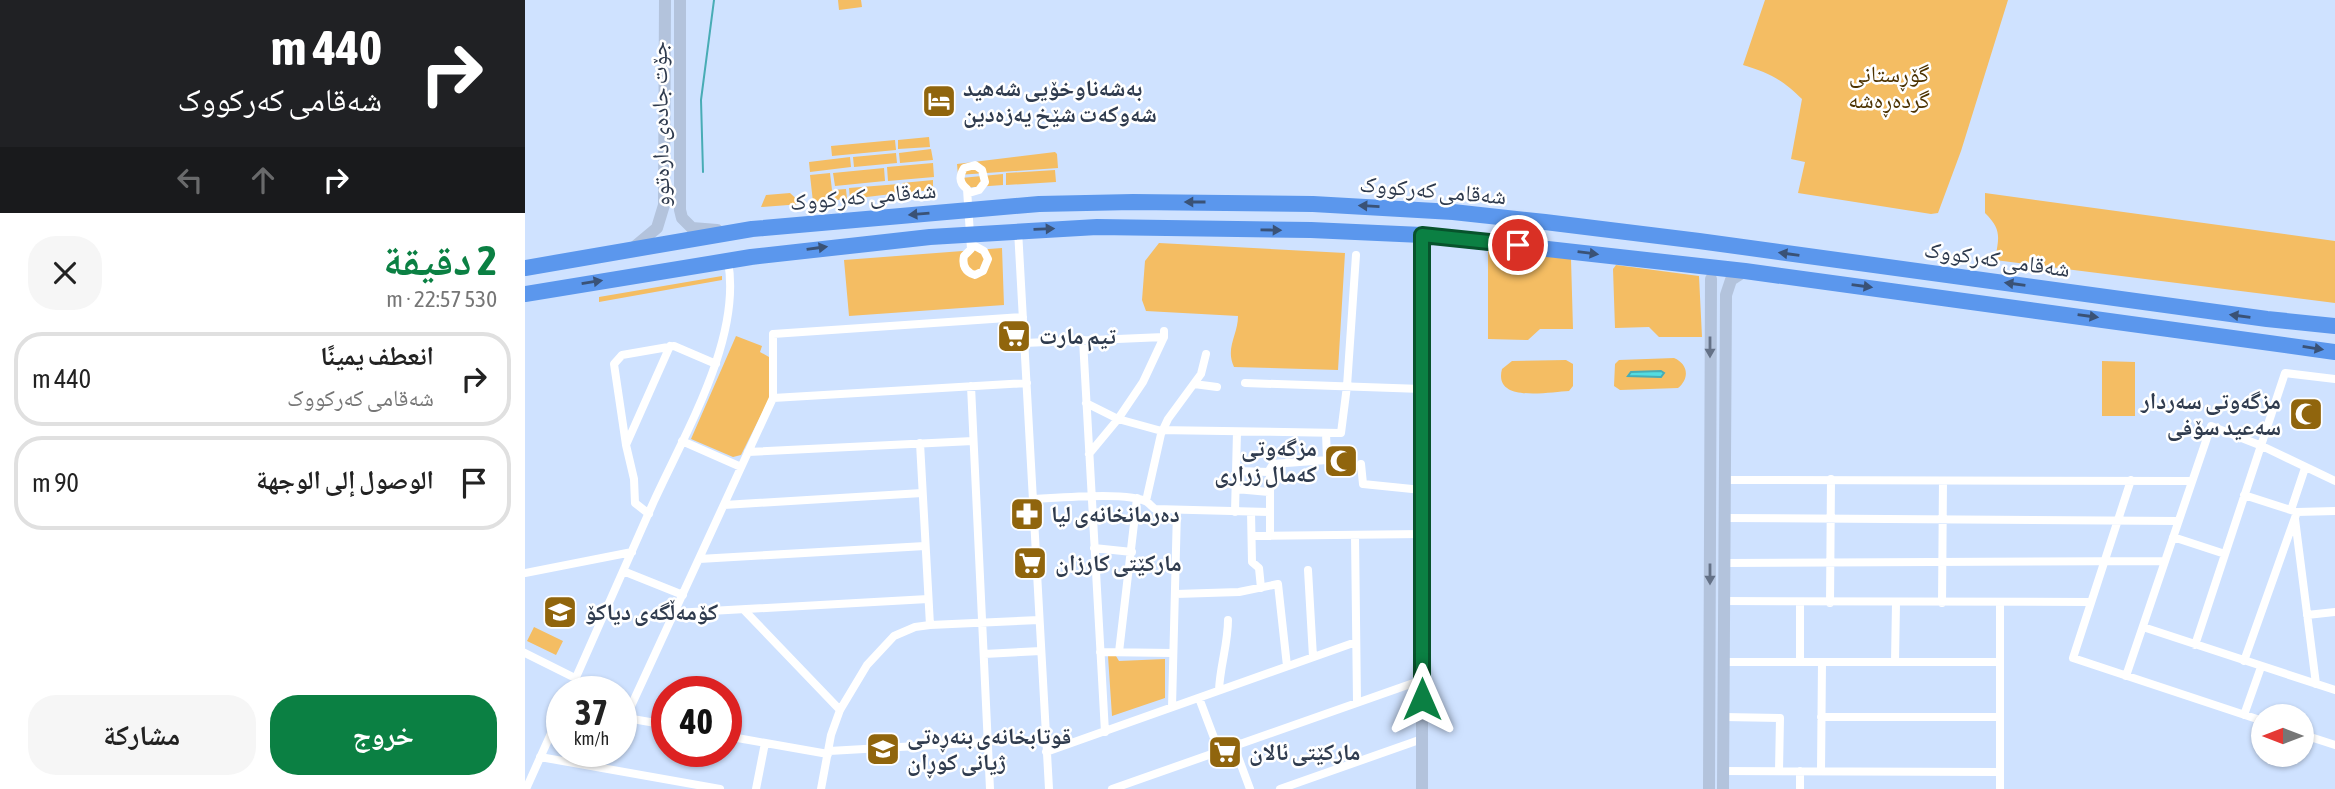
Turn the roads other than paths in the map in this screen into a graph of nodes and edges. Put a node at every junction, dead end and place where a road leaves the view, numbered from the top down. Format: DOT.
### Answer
graph roads {
  1 [pos="665,0"];
  2 [pos="680,0"];
  3 [pos="678,134"];
  4 [pos="664,135"];
  5 [pos="969,193"];
  6 [pos="1313,204"];
  7 [pos="749,230"];
  8 [pos="1018,230"];
  9 [pos="1311,230"];
  10 [pos="1422,235"];
  11 [pos="975,246"];
  12 [pos="633,248"];
  13 [pos="1356,255"];
  14 [pos="728,261"];
  15 [pos="1693,265"];
  16 [pos="525,268"];
  17 [pos="1745,271"];
  18 [pos="1711,279"];
  19 [pos="525,294"];
  20 [pos="1726,295"];
  21 [pos="1023,317"];
  22 [pos="2267,319"];
  23 [pos="2334,324"];
  24 [pos="1083,340"];
  25 [pos="2262,340"];
  26 [pos="1024,343"];
  27 [pos="670,346"];
  28 [pos="2335,352"];
  29 [pos="1206,354"];
  30 [pos="716,364"];
  31 [pos="2335,379"];
  32 [pos="1027,383"];
  33 [pos="1245,383"];
  34 [pos="1194,384"];
  35 [pos="971,386"];
  36 [pos="1347,386"];
  37 [pos="1217,387"];
  38 [pos="1422,389"];
  39 [pos="773,398"];
  40 [pos="1086,403"];
  41 [pos="1118,419"];
  42 [pos="1163,430"];
  43 [pos="1237,432"];
  44 [pos="1326,433"];
  45 [pos="682,441"];
  46 [pos="973,441"];
  47 [pos="920,443"];
  48 [pos="626,445"];
  49 [pos="2262,446"];
  50 [pos="748,452"];
  51 [pos="1089,454"];
  52 [pos="1361,464"];
  53 [pos="741,467"];
  54 [pos="1271,468"];
  55 [pos="2305,468"];
  56 [pos="1237,471"];
  57 [pos="1831,480"];
  58 [pos="2131,480"];
  59 [pos="1724,481"];
  60 [pos="1943,481"];
  61 [pos="2191,481"];
  62 [pos="2335,481"];
  63 [pos="1236,489"];
  64 [pos="1422,489"];
  65 [pos="1269,492"];
  66 [pos="922,494"];
  67 [pos="2244,495"];
  68 [pos="1091,496"];
  69 [pos="1033,499"];
  70 [pos="1142,500"];
  71 [pos="724,505"];
  72 [pos="1177,510"];
  73 [pos="2335,511"];
  74 [pos="1235,512"];
  75 [pos="1251,512"];
  76 [pos="1269,512"];
  77 [pos="649,514"];
  78 [pos="2294,514"];
  79 [pos="1724,518"];
  80 [pos="1831,519"];
  81 [pos="1943,519"];
  82 [pos="2120,519"];
  83 [pos="2178,521"];
  84 [pos="1422,534"];
  85 [pos="1355,535"];
  86 [pos="1252,536"];
  87 [pos="1270,536"];
  88 [pos="2173,537"];
  89 [pos="1710,544"];
  90 [pos="1724,544"];
  91 [pos="925,546"];
  92 [pos="1094,548"];
  93 [pos="632,552"];
  94 [pos="1132,552"];
  95 [pos="2225,554"];
  96 [pos="699,559"];
  97 [pos="2105,561"];
  98 [pos="2165,561"];
  99 [pos="1830,562"];
  100 [pos="1943,562"];
  101 [pos="1724,563"];
  102 [pos="1308,570"];
  103 [pos="623,571"];
  104 [pos="525,573"];
  105 [pos="1261,588"];
  106 [pos="683,594"];
  107 [pos="1176,594"];
  108 [pos="928,599"];
  109 [pos="1724,601"];
  110 [pos="2091,602"];
  111 [pos="1800,603"];
  112 [pos="1830,603"];
  113 [pos="1896,603"];
  114 [pos="1942,603"];
  115 [pos="2000,603"];
  116 [pos="744,610"];
  117 [pos="2335,612"];
  118 [pos="674,613"];
  119 [pos="2307,615"];
  120 [pos="1039,620"];
  121 [pos="1228,620"];
  122 [pos="982,623"];
  123 [pos="930,625"];
  124 [pos="2143,627"];
  125 [pos="1356,642"];
  126 [pos="2195,645"];
  127 [pos="1041,651"];
  128 [pos="1100,652"];
  129 [pos="1119,652"];
  130 [pos="525,653"];
  131 [pos="1172,653"];
  132 [pos="984,654"];
  133 [pos="1313,657"];
  134 [pos="2244,661"];
  135 [pos="1724,662"];
  136 [pos="1800,662"];
  137 [pos="1822,662"];
  138 [pos="1895,662"];
  139 [pos="2000,662"];
  140 [pos="1287,666"];
  141 [pos="2261,667"];
  142 [pos="571,676"];
  143 [pos="576,676"];
  144 [pos="2126,676"];
  145 [pos="1422,680"];
  146 [pos="2316,684"];
  147 [pos="637,690"];
  148 [pos="1220,691"];
  149 [pos="2335,691"];
  150 [pos="1199,698"];
  151 [pos="1357,702"];
  152 [pos="1172,707"];
  153 [pos="839,710"];
  154 [pos="2244,715"];
  155 [pos="1821,717"];
  156 [pos="2000,717"];
  157 [pos="2251,717"];
  158 [pos="1724,724"];
  159 [pos="1710,730"];
  160 [pos="1104,732"];
  161 [pos="2314,738"];
  162 [pos="742,739"];
  163 [pos="1422,739"];
  164 [pos="988,742"];
  165 [pos="765,743"];
  166 [pos="546,744"];
  167 [pos="2335,745"];
  168 [pos="1234,746"];
  169 [pos="1219,751"];
  170 [pos="1047,752"];
  171 [pos="828,753"];
  172 [pos="540,757"];
  173 [pos="1723,771"];
  174 [pos="1779,771"];
  175 [pos="1800,771"];
  176 [pos="1821,771"];
  177 [pos="2000,772"];
  178 [pos="526,789"];
  179 [pos="720,789"];
  180 [pos="756,789"];
  181 [pos="821,789"];
  182 [pos="990,789"];
  183 [pos="1049,789"];
  184 [pos="1114,789"];
  185 [pos="1250,789"];
  186 [pos="1280,789"];
  187 [pos="1422,789"];
  188 [pos="1709,789"];
  189 [pos="1723,789"];
  190 [pos="1800,789"];
  191 [pos="2000,789"];
  1 -- 4 [label="street, جۆت جادەی دارەتوو"];
  2 -- 3 [label="street, جۆت جادەی دارەتوو"];
  3 -- 4 [label="street"];
  3 -- 7 [label="street, جۆت جادەی دارەتوو"];
  4 -- 12 [label="street, جۆت جادەی دارەتوو"];
  5 -- 11 [label="street"];
  6 -- 7 [label="highway, شەقامی کەرکووک, one-way"];
  6 -- 9 [label="highway"];
  22 -- 6 [label="highway, شەقامی کەرکووک, one-way"];
  7 -- 12 [label="highway, شەقامی کەرکووک"];
  8 -- 9 [label="highway, شەقامی کەرکووک, one-way"];
  14 -- 8 [label="highway, شەقامی کەرکووک, one-way"];
  8 -- 21 [label="street"];
  9 -- 10 [label="highway, شەقامی کەرکووک"];
  10 -- 15 [label="highway, شەقامی کەرکووک, one-way"];
  10 -- 38 [label="street"];
  12 -- 16 [label="highway, شەقامی کەرکووک"];
  13 -- 36 [label="street"];
  19 -- 14 [label="highway, شەقامی کەرکووک, one-way"];
  14 -- 30 [label="street"];
  15 -- 17 [label="highway, شەقامی کەرکووک"];
  15 -- 18 [label="street"];
  17 -- 20 [label="street"];
  17 -- 25 [label="highway, شەقامی کەرکووک, one-way"];
  18 -- 20 [label="street"];
  18 -- 89 [label="street, one-way"];
  20 -- 59 [label="street"];
  21 -- 26 [label="street"];
  21 -- 39 [label="street"];
  22 -- 23 [label="highway, شەقامی کەرکووک"];
  22 -- 25 [label="highway"];
  24 -- 26 [label="street"];
  24 -- 40 [label="street"];
  24 -- 41 [label="street"];
  25 -- 28 [label="highway, شەقامی کەرکووک, one-way"];
  26 -- 32 [label="street"];
  27 -- 30 [label="street"];
  27 -- 48 [label="street"];
  27 -- 48 [label="street"];
  29 -- 34 [label="street"];
  30 -- 45 [label="street"];
  31 -- 49 [label="street"];
  32 -- 35 [label="street"];
  32 -- 69 [label="street"];
  33 -- 36 [label="street"];
  34 -- 37 [label="street"];
  34 -- 42 [label="street"];
  35 -- 39 [label="street"];
  35 -- 46 [label="street"];
  36 -- 38 [label="street"];
  36 -- 44 [label="street"];
  38 -- 64 [label="street"];
  39 -- 50 [label="street"];
  40 -- 41 [label="street"];
  40 -- 51 [label="street"];
  41 -- 42 [label="street"];
  41 -- 51 [label="street"];
  42 -- 43 [label="street"];
  42 -- 70 [label="street"];
  43 -- 44 [label="street"];
  43 -- 56 [label="street"];
  44 -- 54 [label="street"];
  45 -- 53 [label="street"];
  45 -- 77 [label="street"];
  46 -- 47 [label="street"];
  46 -- 122 [label="street"];
  47 -- 50 [label="street"];
  47 -- 66 [label="street"];
  48 -- 77 [label="street"];
  49 -- 55 [label="street"];
  49 -- 61 [label="street"];
  49 -- 67 [label="street"];
  50 -- 53 [label="street"];
  51 -- 68 [label="street"];
  52 -- 64 [label="street"];
  53 -- 71 [label="street"];
  54 -- 56 [label="street"];
  54 -- 65 [label="street"];
  55 -- 62 [label="street"];
  55 -- 78 [label="street"];
  56 -- 63 [label="street"];
  57 -- 59 [label="street"];
  57 -- 60 [label="street"];
  57 -- 80 [label="street"];
  58 -- 60 [label="street"];
  58 -- 61 [label="street"];
  58 -- 82 [label="street"];
  59 -- 79 [label="street"];
  60 -- 81 [label="street"];
  61 -- 83 [label="street"];
  63 -- 65 [label="street"];
  63 -- 74 [label="street"];
  64 -- 84 [label="street"];
  65 -- 76 [label="street"];
  66 -- 71 [label="street"];
  66 -- 91 [label="street"];
  67 -- 78 [label="street"];
  67 -- 95 [label="street"];
  68 -- 69 [label="street"];
  68 -- 70 [label="street"];
  68 -- 92 [label="street"];
  69 -- 120 [label="street"];
  70 -- 72 [label="street"];
  70 -- 94 [label="street"];
  71 -- 96 [label="street"];
  72 -- 74 [label="street"];
  72 -- 107 [label="street"];
  73 -- 78 [label="street"];
  74 -- 75 [label="street"];
  75 -- 76 [label="street"];
  75 -- 86 [label="street"];
  76 -- 87 [label="street"];
  77 -- 93 [label="street"];
  78 -- 119 [label="street"];
  78 -- 134 [label="street"];
  79 -- 80 [label="street"];
  79 -- 90 [label="street"];
  80 -- 81 [label="street"];
  80 -- 99 [label="street"];
  81 -- 82 [label="street"];
  81 -- 100 [label="street"];
  82 -- 83 [label="street"];
  82 -- 97 [label="street"];
  83 -- 88 [label="street"];
  84 -- 85 [label="street"];
  84 -- 145 [label="street"];
  85 -- 87 [label="street"];
  85 -- 125 [label="street"];
  86 -- 87 [label="street"];
  86 -- 105 [label="street"];
  88 -- 95 [label="street"];
  88 -- 98 [label="street"];
  89 -- 90 [label="street"];
  89 -- 159 [label="street, one-way"];
  90 -- 101 [label="street"];
  91 -- 96 [label="street"];
  91 -- 108 [label="street"];
  92 -- 94 [label="street"];
  92 -- 128 [label="street"];
  93 -- 103 [label="street"];
  93 -- 104 [label="street"];
  94 -- 129 [label="street"];
  95 -- 126 [label="street"];
  96 -- 106 [label="street"];
  97 -- 98 [label="street"];
  97 -- 100 [label="street"];
  97 -- 110 [label="street"];
  98 -- 124 [label="street"];
  99 -- 100 [label="street"];
  99 -- 101 [label="street"];
  99 -- 112 [label="street"];
  100 -- 114 [label="street"];
  101 -- 109 [label="street"];
  102 -- 133 [label="street"];
  103 -- 106 [label="street"];
  103 -- 143 [label="street"];
  105 -- 107 [label="street"];
  105 -- 140 [label="street"];
  106 -- 118 [label="street"];
  107 -- 131 [label="street"];
  108 -- 116 [label="street"];
  108 -- 123 [label="street"];
  109 -- 111 [label="street"];
  109 -- 135 [label="street"];
  110 -- 115 [label="street"];
  110 -- 144 [label="street"];
  111 -- 112 [label="street"];
  111 -- 136 [label="street"];
  112 -- 113 [label="street"];
  113 -- 114 [label="street"];
  113 -- 138 [label="street"];
  114 -- 115 [label="street"];
  115 -- 139 [label="street"];
  116 -- 118 [label="street"];
  116 -- 153 [label="street"];
  117 -- 119 [label="street"];
  118 -- 147 [label="street"];
  119 -- 146 [label="street"];
  120 -- 122 [label="street"];
  120 -- 127 [label="street"];
  121 -- 148 [label="street"];
  122 -- 123 [label="street"];
  122 -- 132 [label="street"];
  123 -- 153 [label="street"];
  124 -- 126 [label="street"];
  124 -- 144 [label="street"];
  125 -- 133 [label="street"];
  125 -- 151 [label="street"];
  126 -- 134 [label="street"];
  127 -- 132 [label="street"];
  127 -- 170 [label="street"];
  128 -- 129 [label="street"];
  128 -- 160 [label="street"];
  129 -- 131 [label="street"];
  130 -- 142 [label="street"];
  131 -- 152 [label="street"];
  132 -- 164 [label="street"];
  133 -- 140 [label="street"];
  134 -- 141 [label="street"];
  135 -- 136 [label="street"];
  135 -- 158 [label="street"];
  136 -- 137 [label="street"];
  137 -- 138 [label="street"];
  137 -- 155 [label="street"];
  138 -- 139 [label="street"];
  139 -- 156 [label="street"];
  140 -- 148 [label="street"];
  141 -- 146 [label="street"];
  141 -- 154 [label="street"];
  144 -- 154 [label="street"];
  145 -- 151 [label="street"];
  145 -- 163 [label="street"];
  146 -- 149 [label="street"];
  148 -- 150 [label="street"];
  150 -- 152 [label="street"];
  150 -- 169 [label="street"];
  151 -- 168 [label="street"];
  152 -- 160 [label="street"];
  153 -- 171 [label="street"];
  154 -- 157 [label="street"];
  155 -- 156 [label="street"];
  155 -- 176 [label="street"];
  156 -- 177 [label="street"];
  158 -- 159 [label="street"];
  158 -- 173 [label="street"];
  158 -- 174 [label="street"];
  159 -- 188 [label="street"];
  160 -- 170 [label="street"];
  161 -- 167 [label="street"];
  162 -- 165 [label="street"];
  163 -- 186 [label="street"];
  163 -- 187 [label="street"];
  164 -- 171 [label="street"];
  164 -- 182 [label="street"];
  165 -- 171 [label="street"];
  165 -- 180 [label="street"];
  166 -- 172 [label="street"];
  168 -- 169 [label="street"];
  168 -- 185 [label="street"];
  169 -- 184 [label="street"];
  170 -- 183 [label="street"];
  171 -- 181 [label="street"];
  172 -- 178 [label="street"];
  172 -- 179 [label="street"];
  173 -- 174 [label="street"];
  173 -- 189 [label="street"];
  174 -- 175 [label="street"];
  175 -- 176 [label="street"];
  175 -- 190 [label="street"];
  176 -- 177 [label="street"];
  177 -- 191 [label="street"];
}
